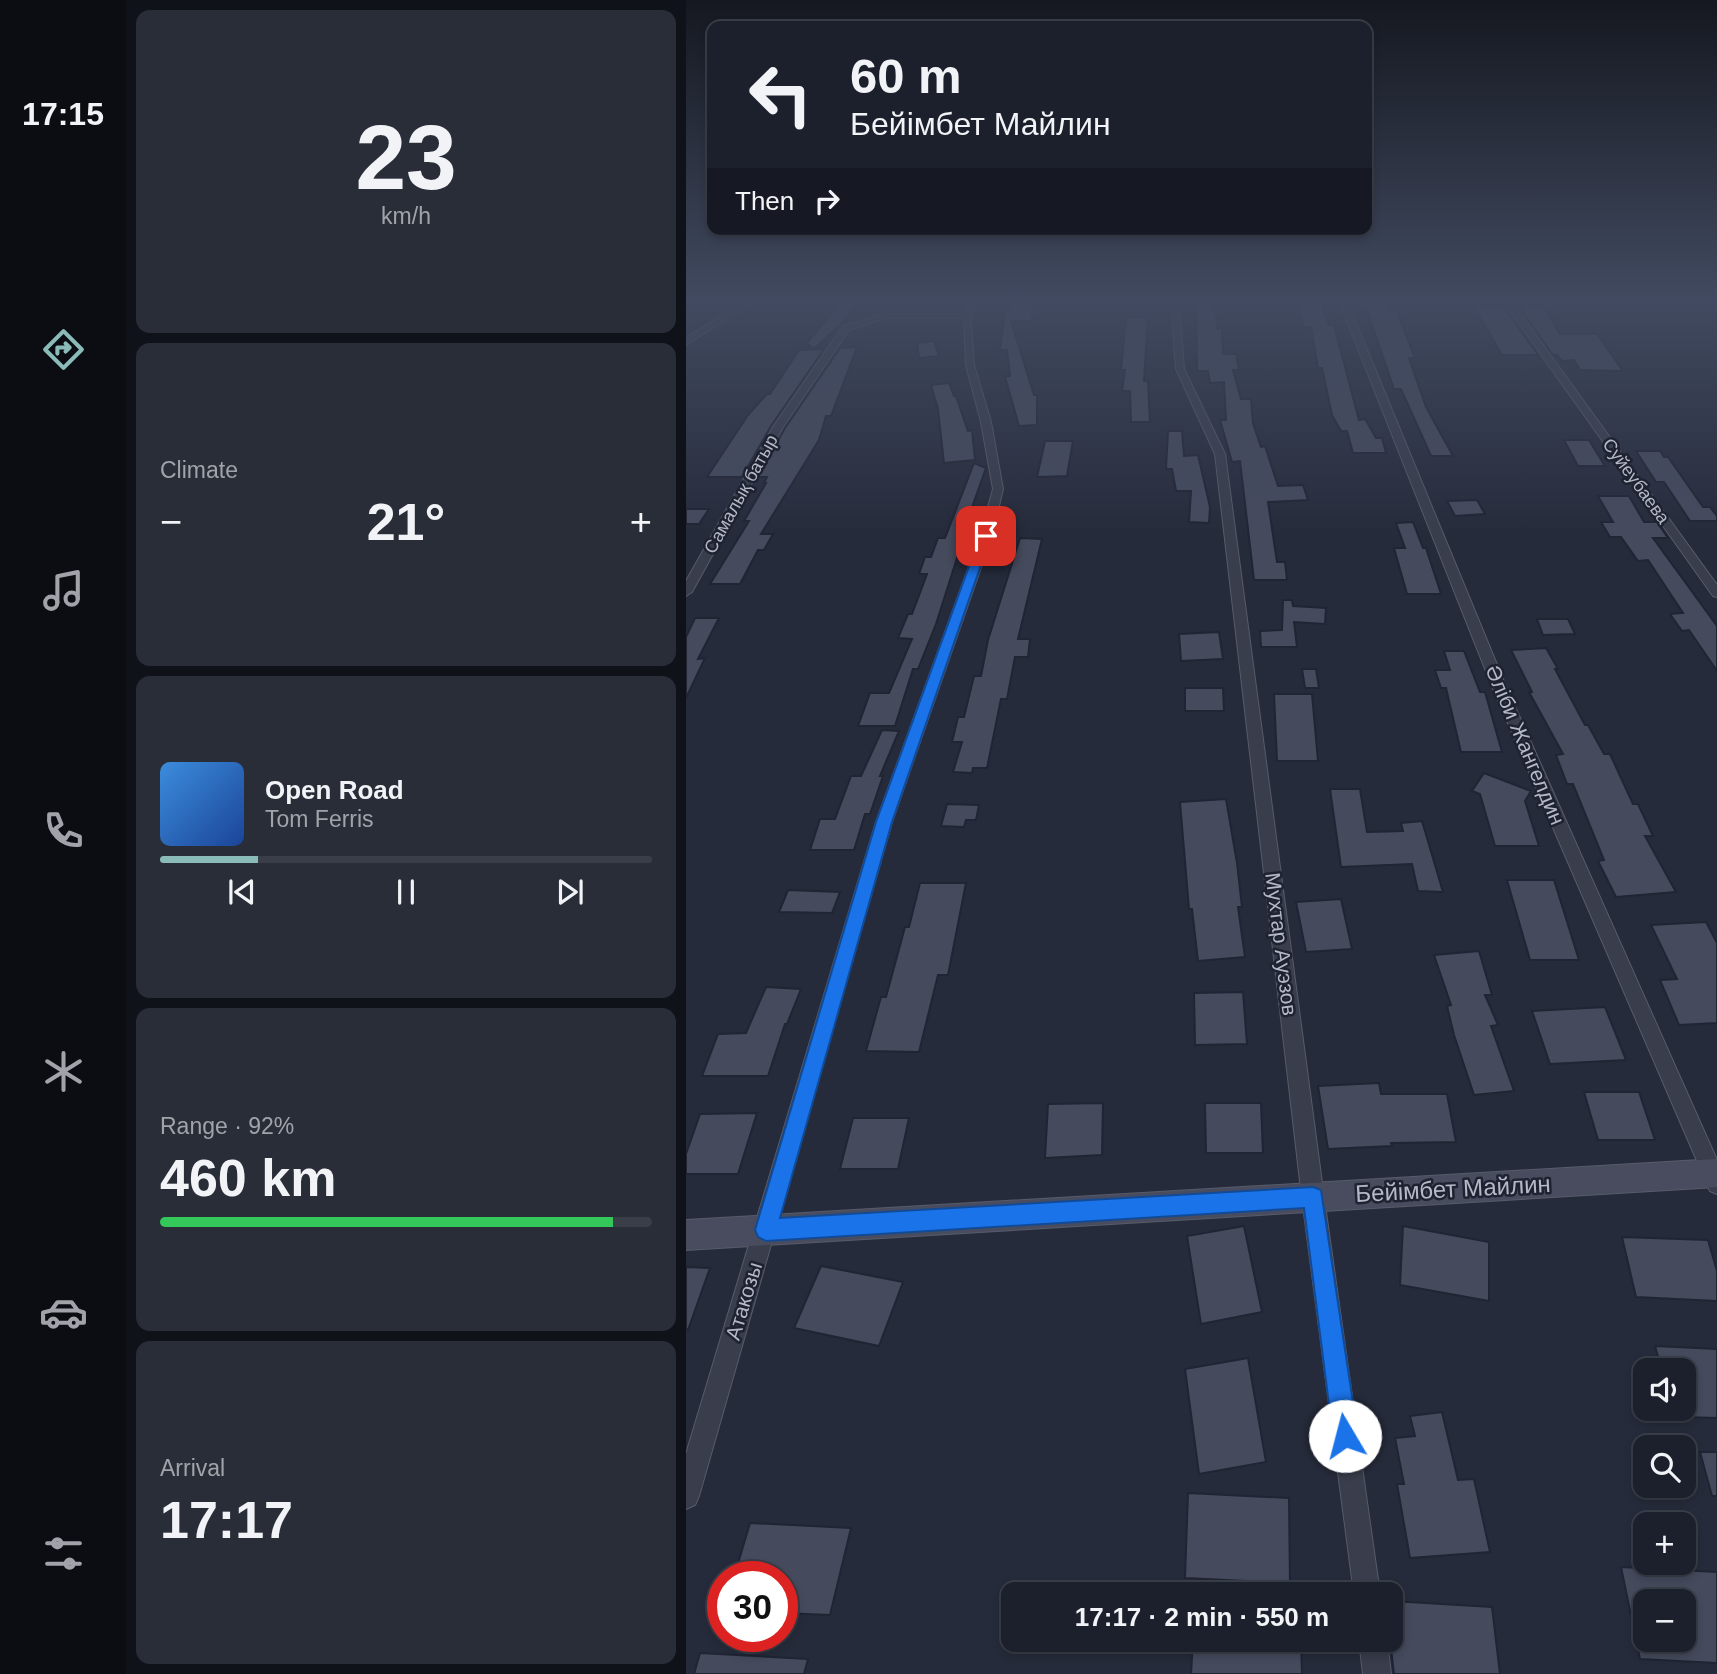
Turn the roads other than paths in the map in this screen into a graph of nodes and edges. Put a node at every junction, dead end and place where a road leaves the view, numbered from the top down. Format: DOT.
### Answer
graph roads {
  1 [pos="810,379"];
  2 [pos="975,379"];
  3 [pos="1185,379"];
  4 [pos="1375,379"];
  5 [pos="1563,379"];
  6 [pos="686,592"];
  7 [pos="1717,593"];
  8 [pos="1715,1177"];
  9 [pos="1313,1198"];
  10 [pos="766,1230"];
  11 [pos="686,1235"];
  12 [pos="686,1496"];
  13 [pos="1365,1582"];
  14 [pos="1374,1652"];
  15 [pos="1377,1674"];
  1 -- 6 [label="street, Самалық батыр"];
  2 -- 10 [label="street, Атакозы"];
  3 -- 9 [label="street, Мухтар Ауэзов"];
  4 -- 8 [label="street, Әліби Жангелдин"];
  5 -- 7 [label="street, Суйеубаева"];
  8 -- 9 [label="street, Бейімбет Майлин"];
  9 -- 10 [label="street, Бейімбет Майлин"];
  9 -- 13 [label="street, Мухтар Ауэзов"];
  10 -- 11 [label="street, Бейімбет Майлин"];
  10 -- 12 [label="street, Атакозы"];
  14 -- 15 [label="street"];
}
